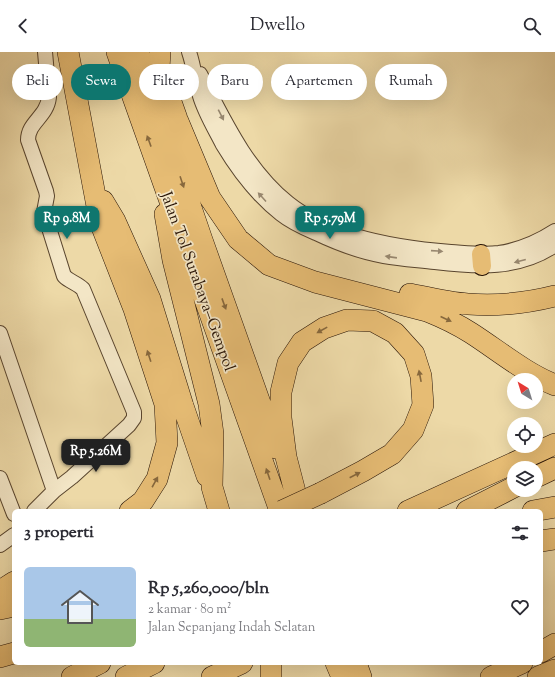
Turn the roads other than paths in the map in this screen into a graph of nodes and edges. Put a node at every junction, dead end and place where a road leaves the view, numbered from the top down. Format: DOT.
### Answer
graph roads {
  1 [pos="45,52"];
  2 [pos="68,52"];
  3 [pos="118,52"];
  4 [pos="138,52"];
  5 [pos="160,52"];
  6 [pos="189,54"];
  7 [pos="161,173"];
  8 [pos="93,185"];
  9 [pos="555,231"];
  10 [pos="555,245"];
  11 [pos="481,260"];
  12 [pos="555,296"];
  13 [pos="0,333"];
  14 [pos="555,385"];
  15 [pos="555,444"];
  16 [pos="555,468"];
  17 [pos="543,474"];
  18 [pos="0,478"];
  19 [pos="54,491"];
  20 [pos="507,491"];
  21 [pos="297,504"];
  22 [pos="297,504"];
  23 [pos="297,504"];
  24 [pos="217,506"];
  25 [pos="555,507"];
  26 [pos="12,509"];
  27 [pos="36,509"];
  28 [pos="133,509"];
  29 [pos="280,509"];
  30 [pos="285,509"];
  31 [pos="298,509"];
  32 [pos="412,509"];
  33 [pos="471,509"];
  34 [pos="543,509"];
  35 [pos="12,536"];
  36 [pos="555,539"];
  37 [pos="543,541"];
  38 [pos="0,545"];
  39 [pos="12,583"];
  40 [pos="0,591"];
  41 [pos="12,607"];
  42 [pos="0,610"];
  43 [pos="555,644"];
  44 [pos="555,649"];
  45 [pos="543,651"];
  46 [pos="12,654"];
  47 [pos="543,654"];
  48 [pos="0,657"];
  49 [pos="96,665"];
  50 [pos="150,665"];
  51 [pos="239,665"];
  52 [pos="271,665"];
  53 [pos="337,665"];
  54 [pos="357,665"];
  55 [pos="518,665"];
  56 [pos="555,670"];
  57 [pos="72,677"];
  58 [pos="126,677"];
  59 [pos="212,677"];
  60 [pos="271,677"];
  61 [pos="342,677"];
  62 [pos="361,677"];
  63 [pos="490,677"];
  64 [pos="538,677"];
  1 -- 19 [label="street"];
  2 -- 8 [label="highway"];
  7 -- 3 [label="highway, Jalan Tol Surabaya–Gempol, one-way"];
  4 -- 31 [label="highway, Jalan Tol Surabaya–Gempol, one-way"];
  5 -- 12 [label="highway"];
  5 -- 14 [label="highway, one-way"];
  6 -- 11 [label="street"];
  7 -- 24 [label="highway"];
  29 -- 7 [label="highway, Jalan Tol Surabaya–Gempol, one-way"];
  8 -- 24 [label="highway"];
  28 -- 8 [label="highway, one-way"];
  9 -- 11 [label="street"];
  10 -- 11 [label="street, one-way"];
  13 -- 19 [label="street"];
  15 -- 32 [label="highway"];
  16 -- 17 [label="highway"];
  18 -- 26 [label="street"];
  19 -- 27 [label="street"];
  20 -- 33 [label="highway"];
  30 -- 21 [label="highway, one-way, bridge"];
  22 -- 23 [label="highway, one-way, bridge"];
  25 -- 34 [label="highway"];
  35 -- 38 [label="street"];
  36 -- 37 [label="highway"];
  39 -- 40 [label="highway"];
  41 -- 42 [label="highway"];
  43 -- 45 [label="highway"];
  44 -- 47 [label="highway"];
  46 -- 48 [label="highway"];
  49 -- 57 [label="highway"];
  50 -- 58 [label="highway"];
  51 -- 59 [label="highway"];
  52 -- 60 [label="highway"];
  53 -- 61 [label="highway"];
  54 -- 62 [label="highway"];
  55 -- 63 [label="highway"];
  56 -- 64 [label="highway"];
}
